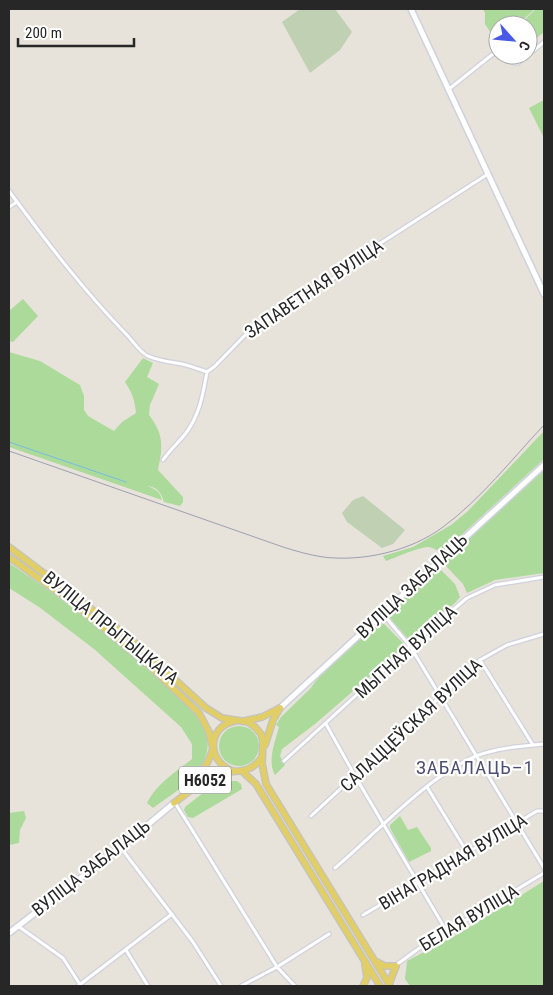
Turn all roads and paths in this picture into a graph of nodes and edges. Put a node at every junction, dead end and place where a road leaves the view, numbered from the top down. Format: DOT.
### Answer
graph roads {
  1 [pos="411,9"];
  2 [pos="488,58"];
  3 [pos="449,89"];
  4 [pos="488,174"];
  5 [pos="9,190"];
  6 [pos="17,202"];
  7 [pos="9,207"];
  8 [pos="544,294"];
  9 [pos="207,372"];
  10 [pos="162,460"];
  11 [pos="544,464"];
  12 [pos="9,547"];
  13 [pos="9,557"];
  14 [pos="544,577"];
  15 [pos="382,613"];
  16 [pos="544,634"];
  17 [pos="410,646"];
  18 [pos="480,660"];
  19 [pos="441,697"];
  20 [pos="280,708"];
  21 [pos="239,721"];
  22 [pos="326,724"];
  23 [pos="544,744"];
  24 [pos="534,745"];
  25 [pos="213,750"];
  26 [pos="264,751"];
  27 [pos="477,756"];
  28 [pos="284,761"];
  29 [pos="242,771"];
  30 [pos="355,776"];
  31 [pos="426,787"];
  32 [pos="174,803"];
  33 [pos="544,810"];
  34 [pos="311,816"];
  35 [pos="517,823"];
  36 [pos="384,824"];
  37 [pos="121,847"];
  38 [pos="467,852"];
  39 [pos="335,868"];
  40 [pos="544,868"];
  41 [pos="544,873"];
  42 [pos="418,882"];
  43 [pos="172,914"];
  44 [pos="363,915"];
  45 [pos="18,926"];
  46 [pos="447,932"];
  47 [pos="9,933"];
  48 [pos="329,934"];
  49 [pos="126,950"];
  50 [pos="364,960"];
  51 [pos="375,960"];
  52 [pos="396,966"];
  53 [pos="277,967"];
  54 [pos="390,985"];
  55 [pos="80,986"];
  56 [pos="148,986"];
  57 [pos="221,986"];
  58 [pos="241,986"];
  59 [pos="294,986"];
  60 [pos="363,986"];
  61 [pos="380,986"];
  1 -- 3 [label="street"];
  2 -- 3 [label="street"];
  3 -- 4 [label="street"];
  4 -- 8 [label="street"];
  4 -- 9 [label="street, ЗАПАВЕТНАЯ ВУЛІЦА"];
  5 -- 6 [label="street"];
  6 -- 7 [label="street"];
  6 -- 9 [label="street"];
  9 -- 10 [label="street"];
  11 -- 15 [label="street, ВУЛІЦА ЗАБАЛАЦЬ / Н6052"];
  12 -- 21 [label="main road, ВУЛІЦА ПРЫТЫЦКАГА"];
  13 -- 25 [label="main road, ВУЛІЦА ПРЫТЫЦКАГА"];
  14 -- 17 [label="street, МЫТНАЯ ВУЛІЦА"];
  15 -- 17 [label="street"];
  15 -- 20 [label="street, ВУЛІЦА ЗАБАЛАЦЬ / Н6052"];
  16 -- 18 [label="street, САЛАЦЦЕЎСКАЯ ВУЛІЦА"];
  17 -- 19 [label="street"];
  17 -- 22 [label="street, МЫТНАЯ ВУЛІЦА"];
  18 -- 19 [label="street, САЛАЦЦЕЎСКАЯ ВУЛІЦА"];
  18 -- 24 [label="street"];
  19 -- 27 [label="street"];
  19 -- 30 [label="street, САЛАЦЦЕЎСКАЯ ВУЛІЦА"];
  20 -- 21 [label="main road, Н6052"];
  20 -- 26 [label="main road, Н6052"];
  21 -- 25 [label="main road, Н6052"];
  21 -- 26 [label="main road"];
  22 -- 28 [label="street, МЫТНАЯ ВУЛІЦА"];
  22 -- 30 [label="street"];
  23 -- 24 [label="street"];
  24 -- 27 [label="street"];
  25 -- 29 [label="main road, Н6052"];
  25 -- 32 [label="main road, Н6052"];
  26 -- 29 [label="main road, Н6052"];
  26 -- 51 [label="main road"];
  27 -- 31 [label="street"];
  27 -- 35 [label="street"];
  29 -- 32 [label="main road, Н6052"];
  29 -- 50 [label="main road"];
  30 -- 34 [label="street, САЛАЦЦЕЎСКАЯ ВУЛІЦА"];
  30 -- 36 [label="street"];
  31 -- 36 [label="street"];
  31 -- 38 [label="street"];
  32 -- 37 [label="street, ВУЛІЦА ЗАБАЛАЦЬ / Н6052"];
  32 -- 53 [label="street"];
  33 -- 35 [label="street, ВІНАГРАДНАЯ ВУЛІЦА"];
  35 -- 38 [label="street, ВІНАГРАДНАЯ ВУЛІЦА"];
  35 -- 40 [label="street"];
  36 -- 39 [label="street"];
  36 -- 42 [label="street"];
  37 -- 43 [label="street"];
  37 -- 45 [label="street, ВУЛІЦА ЗАБАЛАЦЬ / Н6052"];
  38 -- 42 [label="street, ВІНАГРАДНАЯ ВУЛІЦА"];
  41 -- 46 [label="street, БЕЛАЯ ВУЛІЦА"];
  42 -- 44 [label="street, ВІНАГРАДНАЯ ВУЛІЦА"];
  42 -- 46 [label="street"];
  43 -- 49 [label="street"];
  43 -- 57 [label="street"];
  45 -- 47 [label="street, ВУЛІЦА ЗАБАЛАЦЬ / Н6052"];
  45 -- 55 [label="street"];
  46 -- 52 [label="street, БЕЛАЯ ВУЛІЦА"];
  48 -- 53 [label="street"];
  49 -- 55 [label="street"];
  49 -- 56 [label="street"];
  50 -- 60 [label="main road"];
  50 -- 61 [label="main road"];
  51 -- 52 [label="main road"];
  51 -- 54 [label="main road"];
  52 -- 54 [label="main road"];
  53 -- 58 [label="street"];
  53 -- 59 [label="street"];
}
